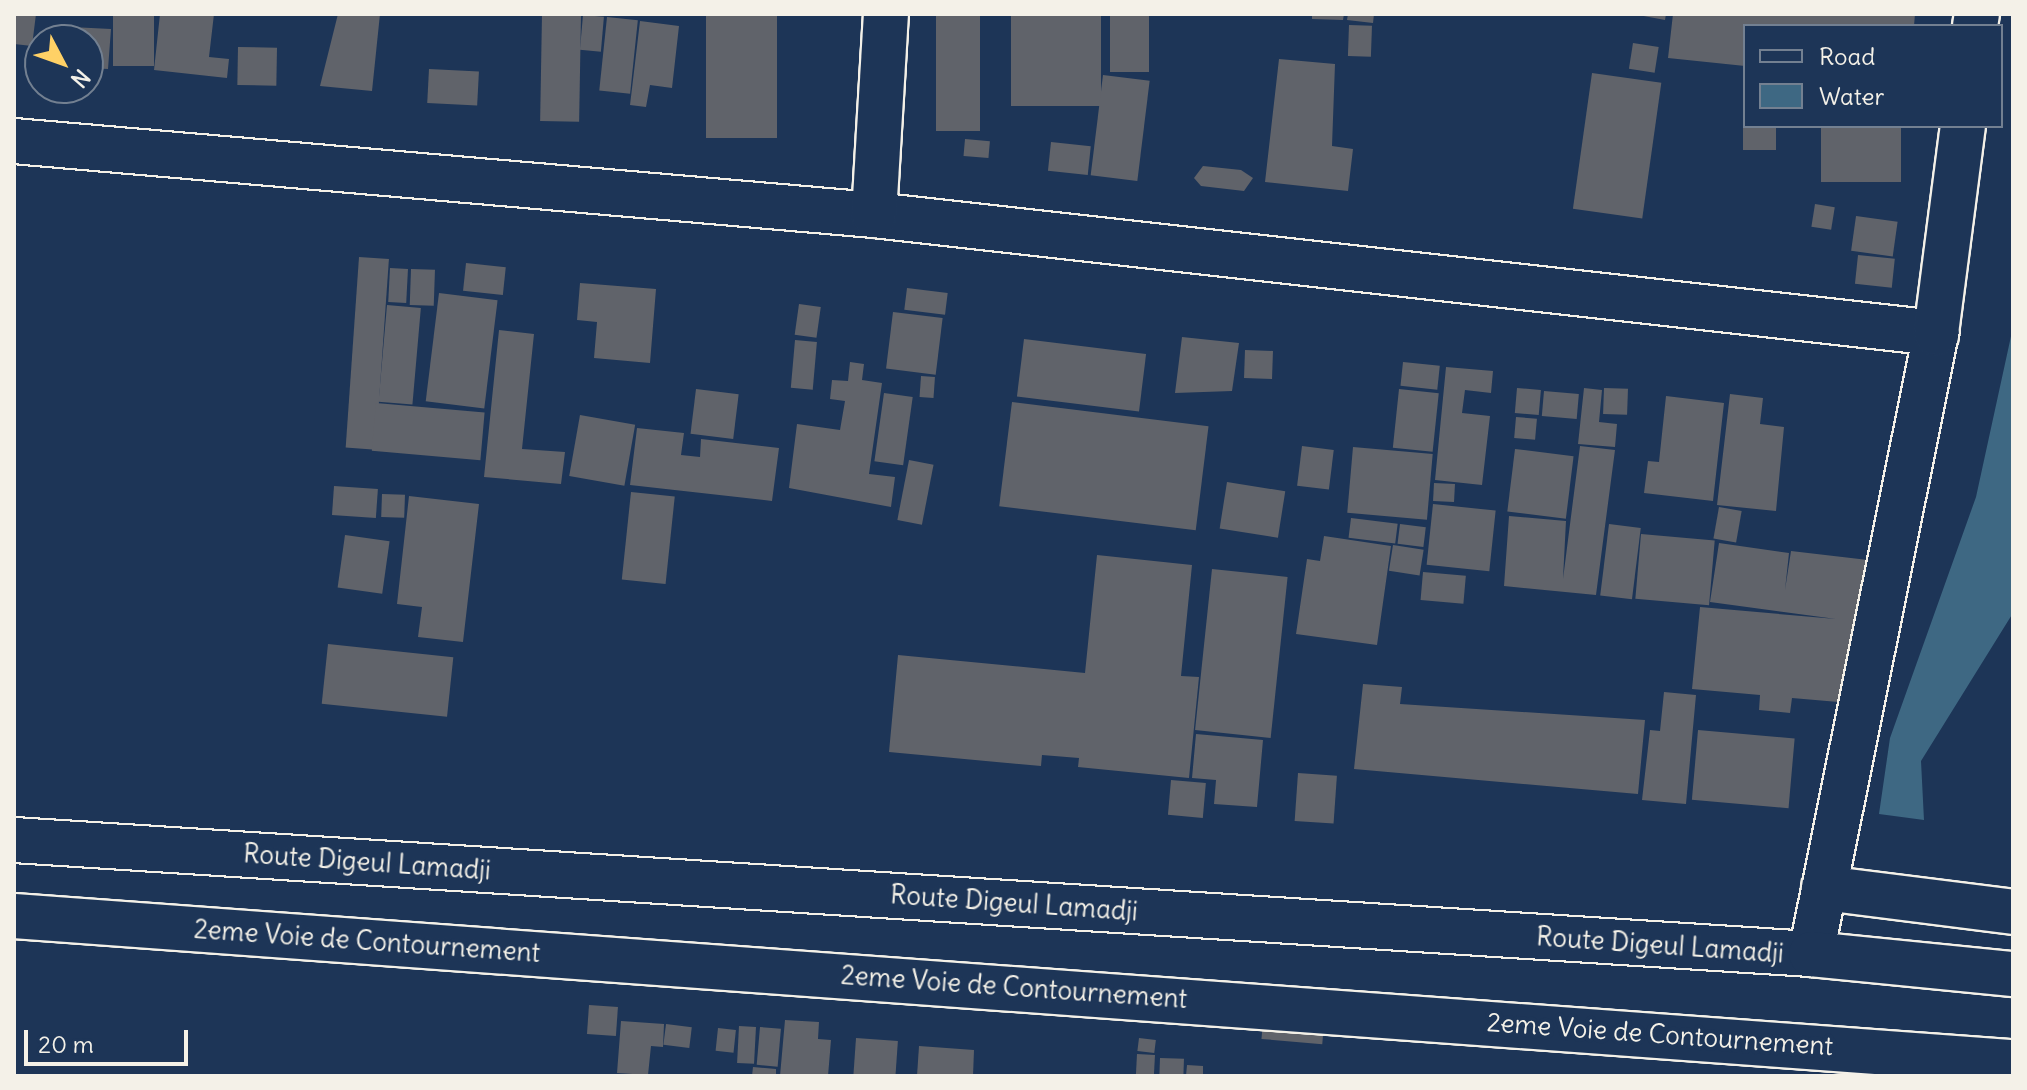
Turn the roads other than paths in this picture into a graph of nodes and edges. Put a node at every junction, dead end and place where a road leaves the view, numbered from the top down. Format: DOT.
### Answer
graph roads {
  1 [pos="886,14"];
  2 [pos="1963,128"];
  3 [pos="14,141"];
  4 [pos="874,215"];
  5 [pos="1936,333"];
  6 [pos="14,840"];
  7 [pos="1824,888"];
  8 [pos="2013,912"];
  9 [pos="14,916"];
  10 [pos="1811,954"];
  11 [pos="2013,974"];
  12 [pos="2013,1062"];
  1 -- 4 [label="main road"];
  2 -- 5 [label="main road"];
  3 -- 4 [label="main road"];
  4 -- 5 [label="main road"];
  5 -- 7 [label="main road"];
  6 -- 10 [label="main road, Route Digeul Lamadji"];
  7 -- 8 [label="main road"];
  7 -- 10 [label="main road"];
  9 -- 12 [label="main road, 2eme Voie de Contournement"];
  10 -- 11 [label="main road, Route Digeul Lamadji"];
}
